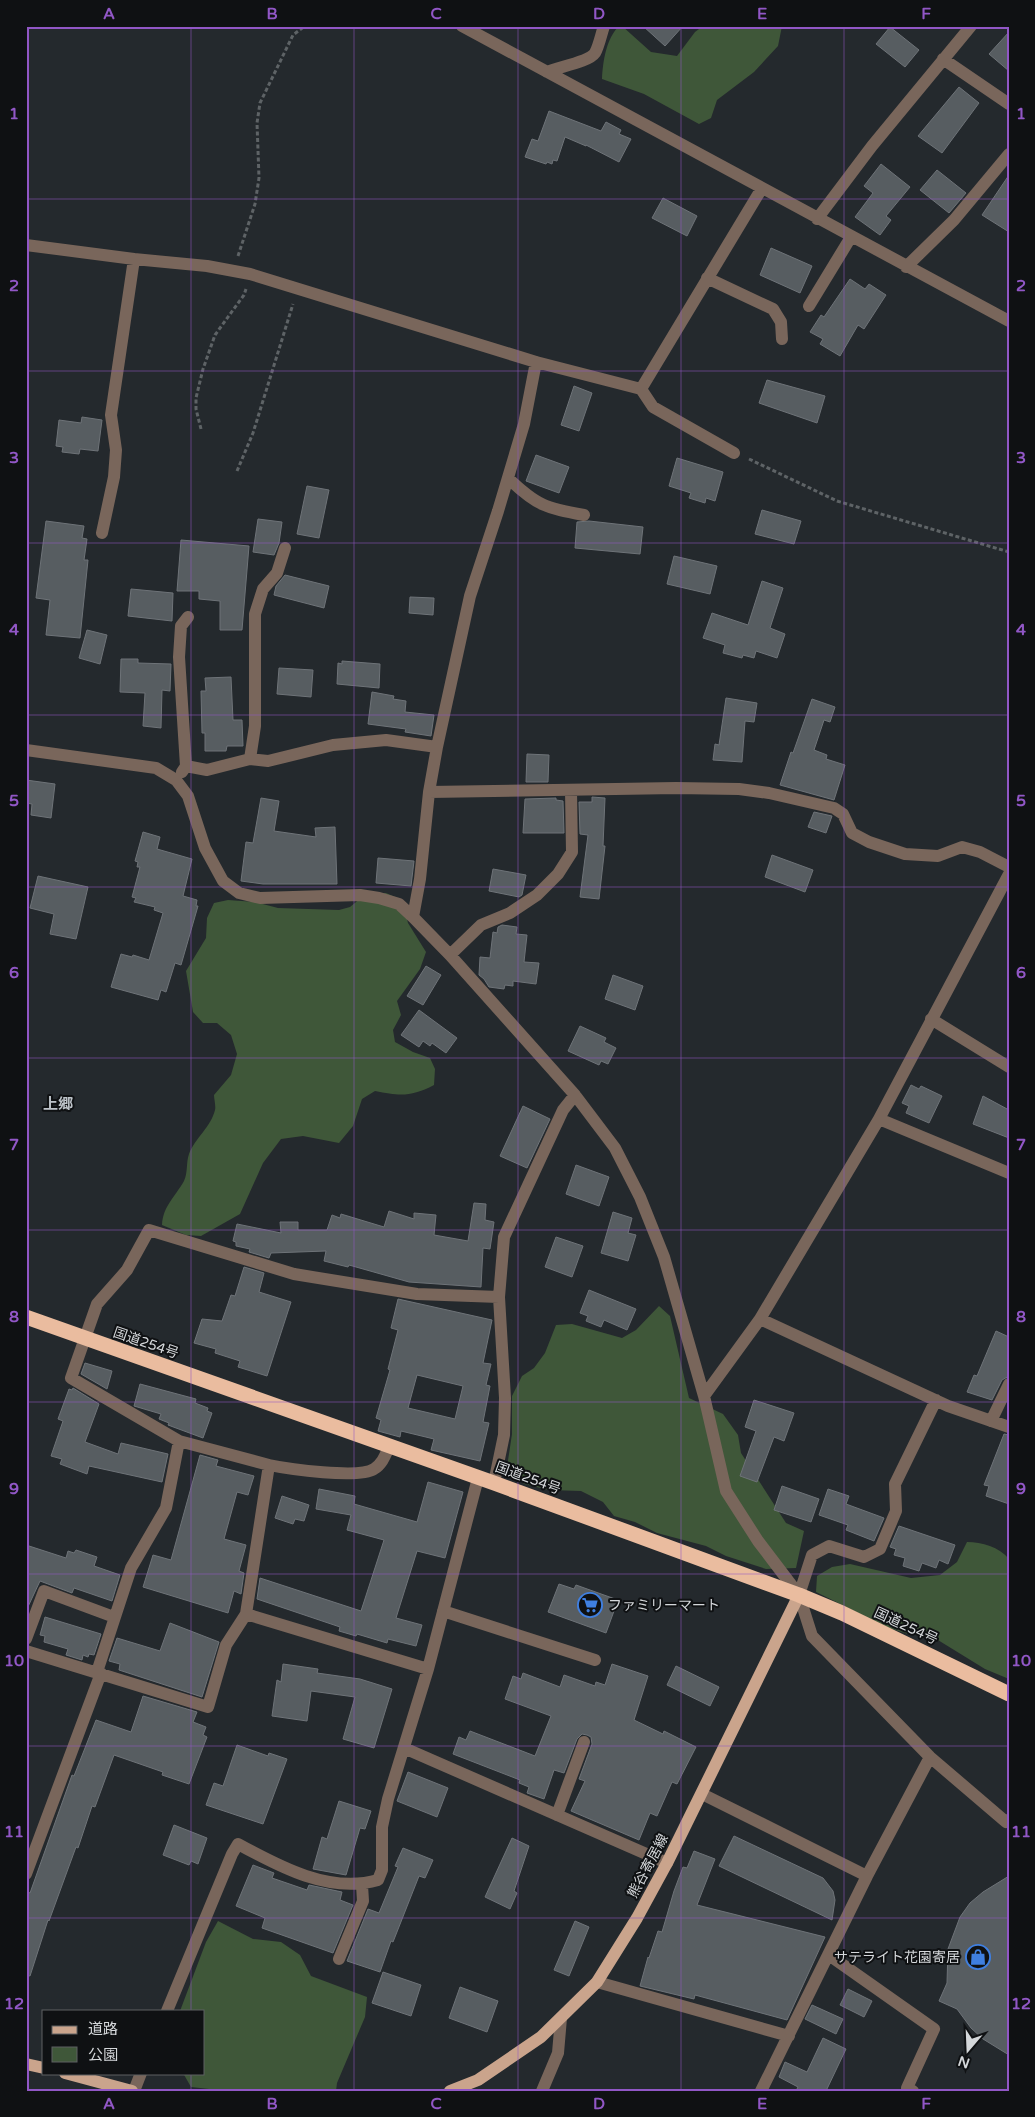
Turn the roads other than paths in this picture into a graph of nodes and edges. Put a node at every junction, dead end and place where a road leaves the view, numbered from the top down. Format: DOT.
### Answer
graph roads {
  1 [pos="462,26"];
  2 [pos="604,26"];
  3 [pos="971,26"];
  4 [pos="943,59"];
  5 [pos="546,72"];
  6 [pos="1009,104"];
  7 [pos="1009,154"];
  8 [pos="762,188"];
  9 [pos="817,218"];
  10 [pos="851,237"];
  11 [pos="26,245"];
  12 [pos="134,259"];
  13 [pos="906,267"];
  14 [pos="707,278"];
  15 [pos="809,306"];
  16 [pos="1009,321"];
  17 [pos="782,339"];
  18 [pos="536,362"];
  19 [pos="641,389"];
  20 [pos="734,453"];
  21 [pos="508,478"];
  22 [pos="584,515"];
  23 [pos="102,532"];
  24 [pos="285,548"];
  25 [pos="188,617"];
  26 [pos="437,747"];
  27 [pos="26,750"];
  28 [pos="250,758"];
  29 [pos="186,766"];
  30 [pos="176,780"];
  31 [pos="571,791"];
  32 [pos="429,792"];
  33 [pos="1009,867"];
  34 [pos="1009,874"];
  35 [pos="413,917"];
  36 [pos="450,956"];
  37 [pos="931,1019"];
  38 [pos="1009,1067"];
  39 [pos="575,1095"];
  40 [pos="879,1119"];
  41 [pos="1009,1173"];
  42 [pos="499,1297"];
  43 [pos="26,1317"];
  44 [pos="760,1319"];
  45 [pos="85,1339"];
  46 [pos="1009,1384"];
  47 [pos="704,1396"];
  48 [pos="936,1400"];
  49 [pos="991,1421"];
  50 [pos="1009,1427"];
  51 [pos="179,1441"];
  52 [pos="389,1447"];
  53 [pos="269,1465"];
  54 [pos="478,1478"];
  55 [pos="494,1483"];
  56 [pos="799,1595"];
  57 [pos="443,1611"];
  58 [pos="246,1614"];
  59 [pos="114,1618"];
  60 [pos="26,1639"];
  61 [pos="26,1651"];
  62 [pos="595,1660"];
  63 [pos="428,1669"];
  64 [pos="99,1672"];
  65 [pos="1009,1694"];
  66 [pos="584,1742"];
  67 [pos="404,1748"];
  68 [pos="930,1757"];
  69 [pos="702,1794"];
  70 [pos="557,1815"];
  71 [pos="1009,1820"];
  72 [pos="667,1863"];
  73 [pos="26,1874"];
  74 [pos="867,1876"];
  75 [pos="362,1885"];
  76 [pos="829,1954"];
  77 [pos="339,1959"];
  78 [pos="597,1982"];
  79 [pos="167,2010"];
  80 [pos="561,2018"];
  81 [pos="789,2036"];
  82 [pos="26,2064"];
  83 [pos="42,2068"];
  84 [pos="67,2074"];
  85 [pos="141,2074"];
  86 [pos="94,2086"];
  87 [pos="133,2091"];
  88 [pos="450,2091"];
  89 [pos="542,2091"];
  90 [pos="761,2091"];
  91 [pos="913,2091"];
  1 -- 5 [label="street"];
  2 -- 5 [label="street"];
  3 -- 4 [label="street"];
  4 -- 6 [label="street"];
  4 -- 9 [label="street"];
  5 -- 8 [label="street"];
  7 -- 13 [label="street"];
  8 -- 9 [label="street"];
  8 -- 14 [label="street"];
  9 -- 10 [label="street"];
  10 -- 13 [label="street"];
  10 -- 15 [label="street"];
  11 -- 12 [label="street"];
  12 -- 18 [label="street"];
  12 -- 23 [label="street"];
  13 -- 16 [label="street"];
  14 -- 17 [label="street"];
  14 -- 19 [label="street"];
  18 -- 19 [label="street"];
  18 -- 21 [label="street"];
  19 -- 20 [label="street"];
  21 -- 22 [label="street"];
  21 -- 26 [label="street"];
  24 -- 28 [label="street"];
  25 -- 29 [label="street"];
  26 -- 28 [label="street"];
  26 -- 32 [label="street"];
  27 -- 30 [label="street"];
  28 -- 29 [label="street"];
  29 -- 30 [label="street"];
  30 -- 35 [label="street"];
  31 -- 32 [label="street"];
  31 -- 33 [label="street"];
  31 -- 36 [label="street"];
  32 -- 35 [label="street"];
  34 -- 37 [label="street"];
  35 -- 36 [label="street"];
  36 -- 39 [label="street"];
  37 -- 38 [label="street"];
  37 -- 40 [label="street"];
  39 -- 42 [label="street"];
  39 -- 47 [label="street"];
  40 -- 41 [label="street"];
  40 -- 44 [label="street"];
  42 -- 45 [label="street"];
  42 -- 55 [label="street"];
  43 -- 45 [label="highway, 国道254号"];
  44 -- 47 [label="street"];
  44 -- 48 [label="street"];
  45 -- 51 [label="street"];
  45 -- 52 [label="highway, 国道254号"];
  46 -- 49 [label="street"];
  47 -- 56 [label="street"];
  48 -- 49 [label="street"];
  48 -- 56 [label="street"];
  49 -- 50 [label="street"];
  51 -- 53 [label="street"];
  51 -- 59 [label="street"];
  52 -- 53 [label="street"];
  52 -- 54 [label="highway, 国道254号"];
  53 -- 58 [label="street"];
  54 -- 55 [label="highway, 国道254号"];
  54 -- 57 [label="street"];
  55 -- 56 [label="highway, 国道254号"];
  56 -- 65 [label="highway, 国道254号"];
  56 -- 68 [label="street"];
  56 -- 69 [label="main road, 熊谷寄居線"];
  57 -- 62 [label="street"];
  57 -- 63 [label="street"];
  58 -- 63 [label="street"];
  58 -- 64 [label="street"];
  59 -- 60 [label="street"];
  59 -- 64 [label="street"];
  61 -- 64 [label="street"];
  63 -- 67 [label="street"];
  64 -- 73 [label="street"];
  66 -- 70 [label="street"];
  67 -- 70 [label="street"];
  67 -- 75 [label="street"];
  68 -- 71 [label="street"];
  68 -- 74 [label="street"];
  69 -- 72 [label="main road, 熊谷寄居線"];
  69 -- 74 [label="street"];
  70 -- 72 [label="street"];
  72 -- 78 [label="main road, 熊谷寄居線"];
  74 -- 76 [label="street"];
  75 -- 77 [label="street"];
  75 -- 79 [label="street"];
  76 -- 81 [label="street"];
  76 -- 91 [label="street"];
  78 -- 80 [label="main road, 熊谷寄居線"];
  78 -- 81 [label="street"];
  80 -- 88 [label="main road, 熊谷寄居線"];
  80 -- 89 [label="street"];
  81 -- 90 [label="street"];
  82 -- 83 [label="main road"];
  84 -- 86 [label="main road"];
  85 -- 87 [label="street"];
  86 -- 87 [label="main road"];
}
